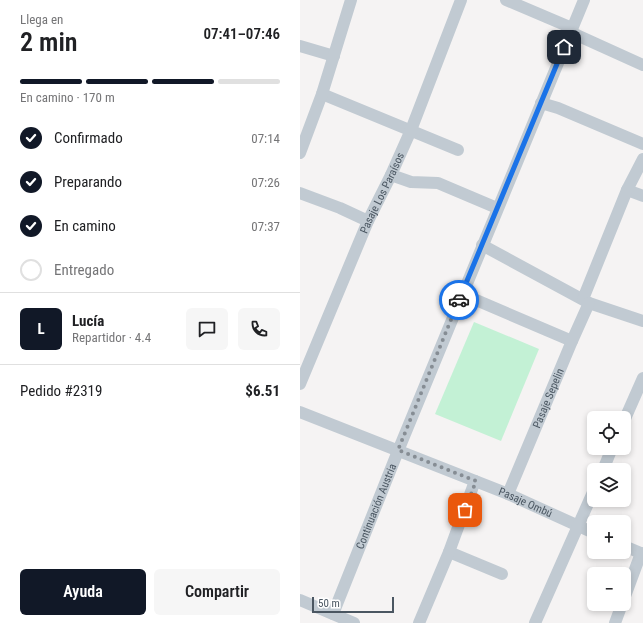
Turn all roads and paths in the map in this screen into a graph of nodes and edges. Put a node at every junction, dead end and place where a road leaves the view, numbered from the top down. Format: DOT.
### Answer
graph roads {
  1 [pos="351,0"];
  2 [pos="461,0"];
  3 [pos="506,0"];
  4 [pos="584,0"];
  5 [pos="571,30"];
  6 [pos="300,46"];
  7 [pos="334,56"];
  8 [pos="643,65"];
  9 [pos="322,94"];
  10 [pos="541,103"];
  11 [pos="411,130"];
  12 [pos="643,144"];
  13 [pos="458,150"];
  14 [pos="300,153"];
  15 [pos="643,159"];
  16 [pos="391,175"];
  17 [pos="627,190"];
  18 [pos="300,193"];
  19 [pos="643,196"];
  20 [pos="497,208"];
  21 [pos="368,221"];
  22 [pos="482,245"];
  23 [pos="462,294"];
  24 [pos="586,301"];
  25 [pos="643,320"];
  26 [pos="572,340"];
  27 [pos="643,378"];
  28 [pos="300,384"];
  29 [pos="628,411"];
  30 [pos="300,412"];
  31 [pos="398,450"];
  32 [pos="476,481"];
  33 [pos="508,494"];
  34 [pos="587,506"];
  35 [pos="578,527"];
  36 [pos="587,530"];
  37 [pos="631,549"];
  38 [pos="449,552"];
  39 [pos="642,554"];
  40 [pos="502,574"];
  41 [pos="631,582"];
  42 [pos="300,600"];
  43 [pos="619,611"];
  44 [pos="333,614"];
  45 [pos="354,623"];
  46 [pos="419,623"];
  47 [pos="535,623"];
  48 [pos="615,623"];
  1 -- 7 [label="street"];
  2 -- 11 [label="street, Pasaje Los Paraísos"];
  3 -- 5 [label="street"];
  4 -- 5 [label="street, Continuación Austria"];
  5 -- 8 [label="street"];
  5 -- 10 [label="street, Continuación Austria"];
  6 -- 7 [label="street"];
  7 -- 9 [label="street"];
  9 -- 11 [label="street"];
  9 -- 14 [label="street"];
  10 -- 12 [label="street"];
  10 -- 20 [label="street, Continuación Austria"];
  11 -- 13 [label="street"];
  11 -- 16 [label="street, Pasaje Los Paraísos"];
  15 -- 17 [label="street, Pasaje Sepelin"];
  16 -- 20 [label="street"];
  16 -- 21 [label="street, Pasaje Los Paraísos"];
  17 -- 19 [label="street"];
  17 -- 24 [label="street, Pasaje Sepelin"];
  18 -- 21 [label="street"];
  20 -- 22 [label="street, Continuación Austria"];
  21 -- 28 [label="street, Pasaje Los Paraísos"];
  22 -- 23 [label="street, Continuación Austria"];
  22 -- 24 [label="street"];
  23 -- 26 [label="street"];
  23 -- 31 [label="street, Continuación Austria"];
  24 -- 25 [label="street"];
  24 -- 26 [label="street, Pasaje Sepelin"];
  26 -- 33 [label="street, Pasaje Sepelin"];
  27 -- 29 [label="street"];
  30 -- 31 [label="street, Pasaje Ombú"];
  31 -- 32 [label="street, Pasaje Ombú"];
  31 -- 44 [label="street, Continuación Austria"];
  32 -- 33 [label="street, Pasaje Ombú"];
  32 -- 38 [label="street"];
  33 -- 35 [label="street, Pasaje Ombú"];
  34 -- 35 [label="street"];
  35 -- 36 [label="street, Pasaje Ombú"];
  35 -- 47 [label="street"];
  37 -- 39 [label="street"];
  38 -- 40 [label="street"];
  38 -- 46 [label="street"];
  39 -- 41 [label="street"];
  42 -- 44 [label="street"];
  43 -- 48 [label="street"];
  44 -- 45 [label="street"];
}
